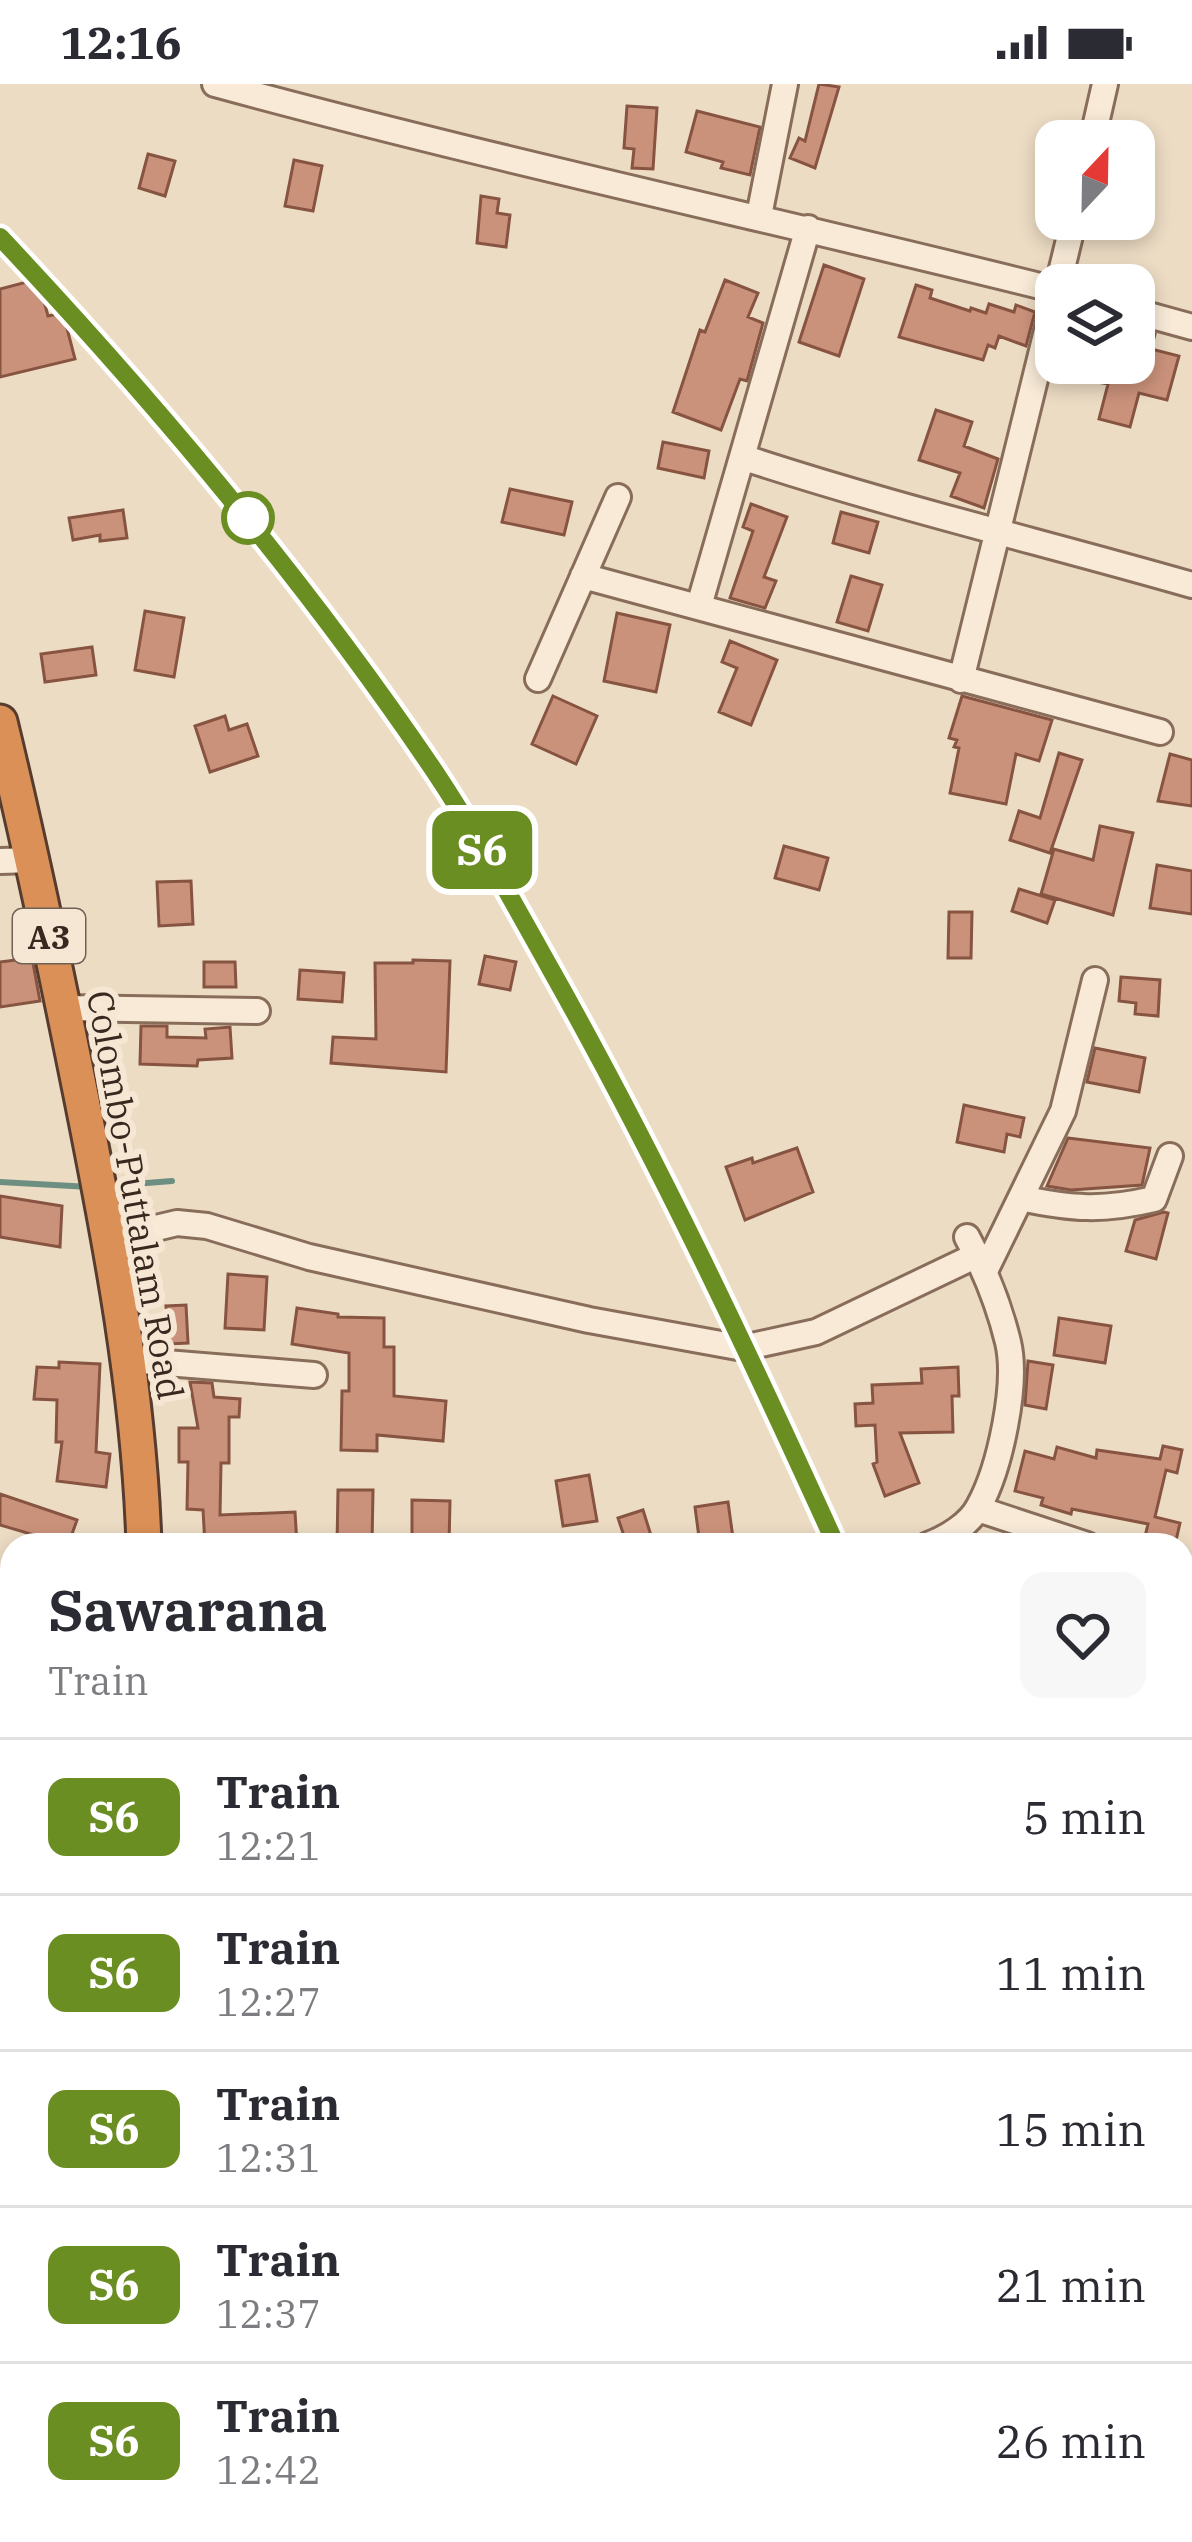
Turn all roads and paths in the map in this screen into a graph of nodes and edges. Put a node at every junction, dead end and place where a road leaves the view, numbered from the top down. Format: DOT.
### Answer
graph roads {
  1 [pos="215,84"];
  2 [pos="785,84"];
  3 [pos="1105,84"];
  4 [pos="1097,120"];
  5 [pos="759,216"];
  6 [pos="808,228"];
  7 [pos="1035,285"];
  8 [pos="1155,317"];
  9 [pos="1192,327"];
  10 [pos="1035,379"];
  11 [pos="742,457"];
  12 [pos="617,497"];
  13 [pos="998,530"];
  14 [pos="584,576"];
  15 [pos="1192,585"];
  16 [pos="699,606"];
  17 [pos="538,679"];
  18 [pos="961,680"];
  19 [pos="0,722"];
  20 [pos="1160,732"];
  21 [pos="16,861"];
  22 [pos="1095,980"];
  23 [pos="63,1008"];
  24 [pos="256,1010"];
  25 [pos="1170,1156"];
  26 [pos="1021,1198"];
  27 [pos="110,1239"];
  28 [pos="977,1254"];
  29 [pos="129,1360"];
  30 [pos="314,1375"];
  31 [pos="978,1509"];
  32 [pos="144,1533"];
  33 [pos="952,1533"];
  34 [pos="1051,1533"];
  1 -- 5 [label="street"];
  2 -- 5 [label="street"];
  3 -- 4 [label="street"];
  5 -- 6 [label="street"];
  6 -- 7 [label="street"];
  6 -- 11 [label="street"];
  8 -- 9 [label="street"];
  10 -- 13 [label="street"];
  11 -- 13 [label="street"];
  11 -- 16 [label="street"];
  12 -- 14 [label="street"];
  13 -- 15 [label="street"];
  13 -- 18 [label="street"];
  14 -- 16 [label="street"];
  14 -- 17 [label="street"];
  16 -- 18 [label="street"];
  18 -- 20 [label="street"];
  19 -- 21 [label="highway, Colombo-Puttalam Road / A3"];
  21 -- 23 [label="highway, Colombo-Puttalam Road / A3"];
  22 -- 26 [label="street"];
  23 -- 24 [label="street"];
  23 -- 27 [label="highway, Colombo-Puttalam Road / A3"];
  25 -- 26 [label="street"];
  26 -- 28 [label="street"];
  27 -- 28 [label="street"];
  27 -- 29 [label="highway, Colombo-Puttalam Road / A3"];
  28 -- 31 [label="street"];
  29 -- 30 [label="street"];
  29 -- 32 [label="highway, Colombo-Puttalam Road / A3"];
  31 -- 33 [label="street"];
  31 -- 34 [label="street"];
}
